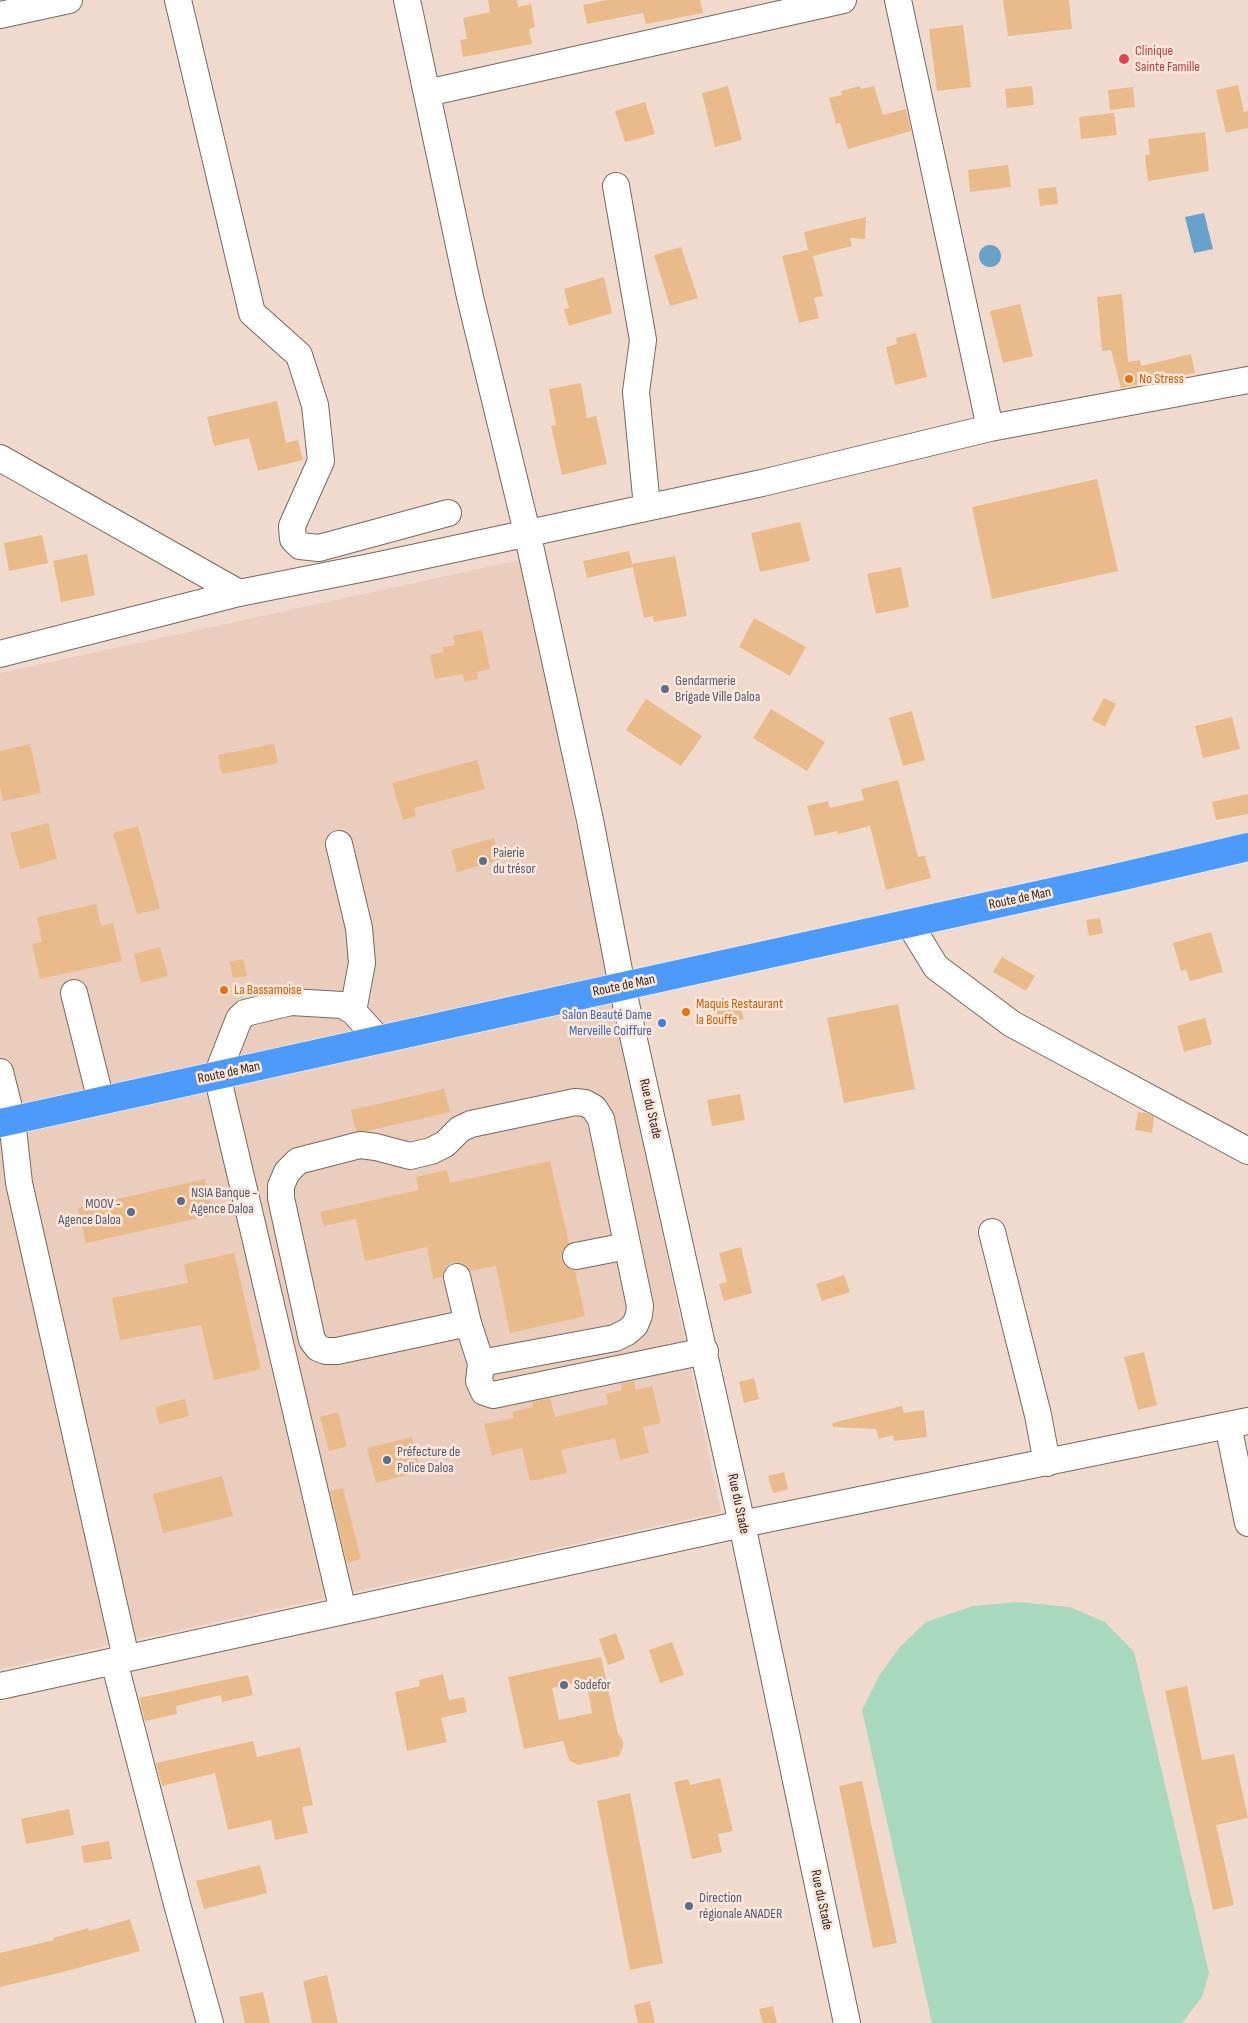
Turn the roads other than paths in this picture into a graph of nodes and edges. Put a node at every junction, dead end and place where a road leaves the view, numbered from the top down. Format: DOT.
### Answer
graph roads {
  1 [pos="69,0"];
  2 [pos="178,0"];
  3 [pos="408,0"];
  4 [pos="843,0"];
  5 [pos="898,0"];
  6 [pos="0,15"];
  7 [pos="427,93"];
  8 [pos="616,186"];
  9 [pos="1248,380"];
  10 [pos="990,428"];
  11 [pos="0,458"];
  12 [pos="646,507"];
  13 [pos="448,513"];
  14 [pos="527,532"];
  15 [pos="239,593"];
  16 [pos="0,654"];
  17 [pos="339,844"];
  18 [pos="1248,847"];
  19 [pos="909,923"];
  20 [pos="622,986"];
  21 [pos="74,993"];
  22 [pos="353,1011"];
  23 [pos="379,1040"];
  24 [pos="0,1072"];
  25 [pos="217,1075"];
  26 [pos="101,1101"];
  27 [pos="6,1122"];
  28 [pos="1248,1151"];
  29 [pos="992,1232"];
  30 [pos="627,1246"];
  31 [pos="576,1256"];
  32 [pos="457,1277"];
  33 [pos="468,1323"];
  34 [pos="705,1351"];
  35 [pos="481,1363"];
  36 [pos="1238,1423"];
  37 [pos="1047,1464"];
  38 [pos="1248,1523"];
  39 [pos="742,1524"];
  40 [pos="343,1611"];
  41 [pos="120,1660"];
  42 [pos="0,1686"];
  43 [pos="210,2023"];
  44 [pos="847,2023"];
  1 -- 6 [label="street"];
  2 -- 13 [label="street"];
  3 -- 7 [label="street, Rue du Stade"];
  4 -- 7 [label="street"];
  5 -- 10 [label="street"];
  7 -- 14 [label="street, Rue du Stade"];
  8 -- 12 [label="street"];
  9 -- 10 [label="street"];
  10 -- 12 [label="street"];
  11 -- 15 [label="street"];
  12 -- 14 [label="street"];
  14 -- 15 [label="street"];
  14 -- 20 [label="street, Rue du Stade"];
  15 -- 16 [label="street"];
  17 -- 22 [label="street"];
  18 -- 19 [label="highway, Route de Man"];
  19 -- 20 [label="highway, Route de Man"];
  19 -- 28 [label="street"];
  20 -- 23 [label="highway, Route de Man"];
  20 -- 34 [label="street, Rue du Stade"];
  21 -- 26 [label="street"];
  22 -- 23 [label="street"];
  22 -- 25 [label="street"];
  23 -- 25 [label="highway, Route de Man"];
  24 -- 27 [label="street"];
  25 -- 26 [label="highway, Route de Man"];
  25 -- 40 [label="street"];
  26 -- 27 [label="highway, Route de Man"];
  27 -- 41 [label="street"];
  29 -- 37 [label="street"];
  30 -- 31 [label="street"];
  30 -- 33 [label="street"];
  30 -- 35 [label="street"];
  32 -- 33 [label="street"];
  33 -- 35 [label="street"];
  34 -- 35 [label="street"];
  34 -- 39 [label="street, Rue du Stade"];
  36 -- 37 [label="street"];
  36 -- 38 [label="street"];
  37 -- 39 [label="street"];
  39 -- 40 [label="street"];
  39 -- 44 [label="street, Rue du Stade"];
  40 -- 41 [label="street"];
  41 -- 42 [label="street"];
  41 -- 43 [label="street"];
}
